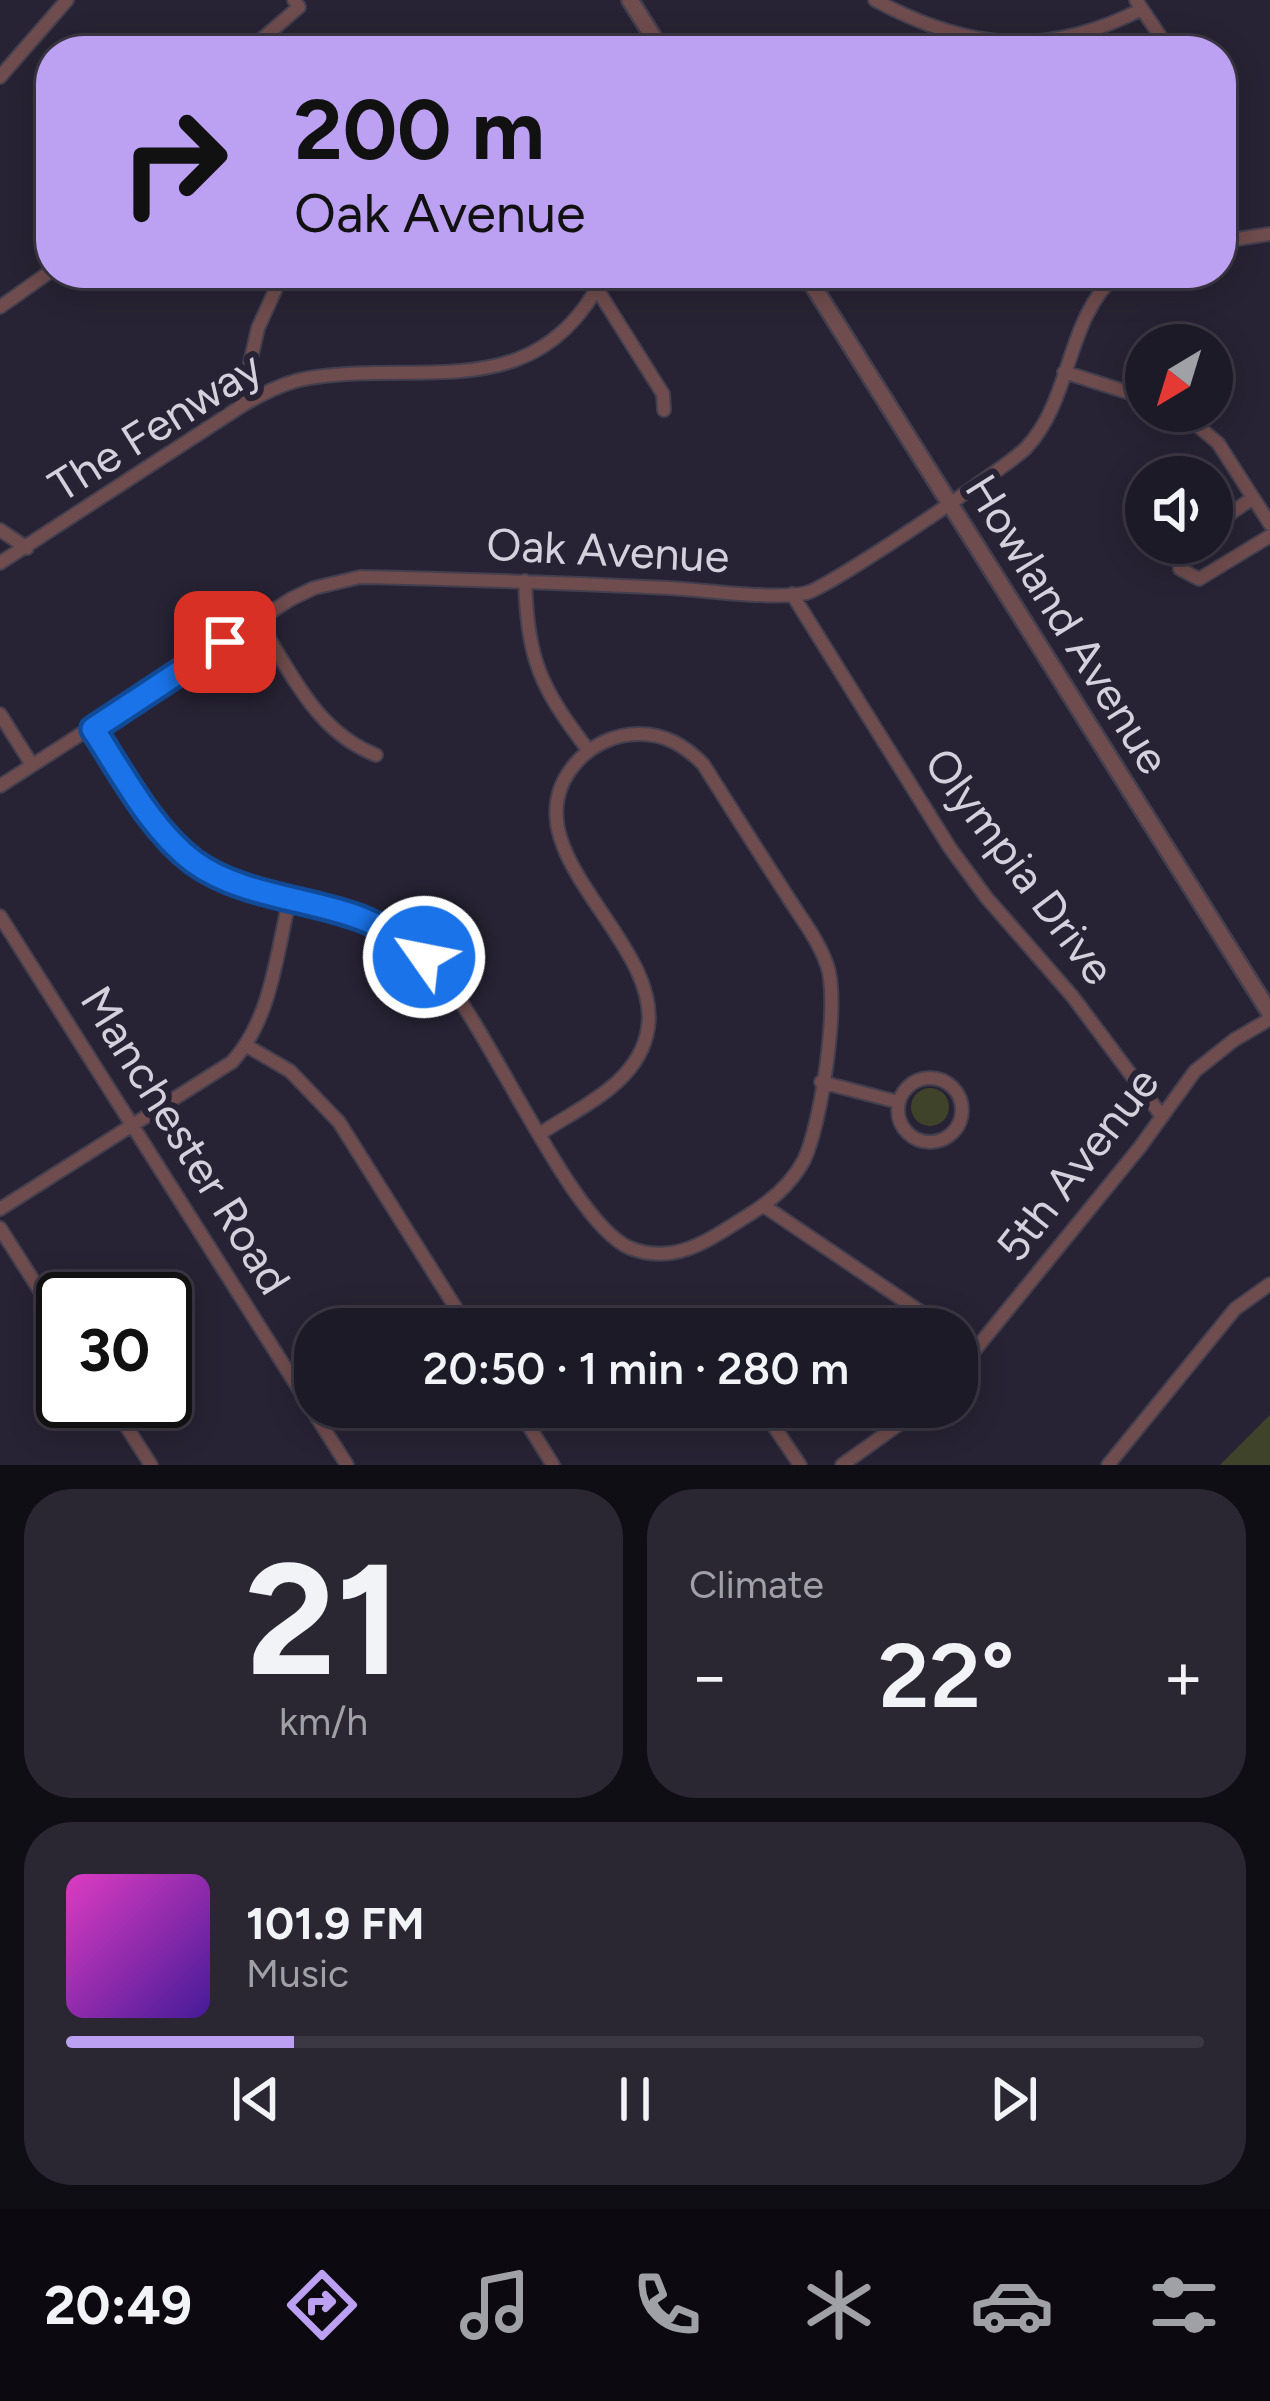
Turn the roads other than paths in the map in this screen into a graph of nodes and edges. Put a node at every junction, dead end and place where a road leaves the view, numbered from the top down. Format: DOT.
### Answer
graph roads {
  1 [pos="67,0"];
  2 [pos="630,0"];
  3 [pos="875,0"];
  4 [pos="297,4"];
  5 [pos="1139,5"];
  6 [pos="264,36"];
  7 [pos="653,36"];
  8 [pos="952,36"];
  9 [pos="1073,36"];
  10 [pos="1159,36"];
  11 [pos="0,77"];
  12 [pos="1270,234"];
  13 [pos="1236,239"];
  14 [pos="36,282"];
  15 [pos="276,288"];
  16 [pos="814,288"];
  17 [pos="1104,288"];
  18 [pos="597,289"];
  19 [pos="0,307"];
  20 [pos="1064,372"];
  21 [pos="1125,391"];
  22 [pos="240,407"];
  23 [pos="664,410"];
  24 [pos="1205,432"];
  25 [pos="1253,498"];
  26 [pos="949,502"];
  27 [pos="1233,512"];
  28 [pos="1270,524"];
  29 [pos="0,530"];
  30 [pos="1270,536"];
  31 [pos="27,548"];
  32 [pos="1233,558"];
  33 [pos="0,563"];
  34 [pos="1180,564"];
  35 [pos="1224,564"];
  36 [pos="525,580"];
  37 [pos="792,594"];
  38 [pos="258,620"];
  39 [pos="0,714"];
  40 [pos="93,729"];
  41 [pos="589,751"];
  42 [pos="376,755"];
  43 [pos="32,765"];
  44 [pos="0,786"];
  45 [pos="290,898"];
  46 [pos="0,916"];
  47 [pos="1270,1016"];
  48 [pos="247,1046"];
  49 [pos="821,1082"];
  50 [pos="898,1102"];
  51 [pos="1161,1115"];
  52 [pos="132,1125"];
  53 [pos="541,1133"];
  54 [pos="764,1206"];
  55 [pos="0,1209"];
  56 [pos="0,1228"];
  57 [pos="1270,1284"];
  58 [pos="36,1285"];
  59 [pos="456,1308"];
  60 [pos="915,1308"];
  61 [pos="978,1347"];
  62 [pos="127,1428"];
  63 [pos="530,1428"];
  64 [pos="775,1428"];
  65 [pos="894,1428"];
  66 [pos="151,1465"];
  67 [pos="347,1465"];
  68 [pos="553,1465"];
  69 [pos="800,1465"];
  70 [pos="842,1465"];
  71 [pos="1108,1465"];
  1 -- 11 [label="street"];
  2 -- 7 [label="street"];
  3 -- 8 [label="street"];
  4 -- 6 [label="street"];
  5 -- 9 [label="street"];
  5 -- 10 [label="street"];
  12 -- 13 [label="street"];
  14 -- 19 [label="street"];
  15 -- 22 [label="street"];
  16 -- 26 [label="street, Howland Avenue"];
  17 -- 20 [label="street, Oak Avenue"];
  18 -- 22 [label="street, The Fenway"];
  18 -- 23 [label="street"];
  20 -- 21 [label="street"];
  20 -- 26 [label="street, Oak Avenue"];
  22 -- 31 [label="street, The Fenway"];
  24 -- 25 [label="street"];
  25 -- 27 [label="street"];
  25 -- 28 [label="street"];
  26 -- 37 [label="street, Oak Avenue"];
  26 -- 47 [label="street, Howland Avenue"];
  29 -- 31 [label="street"];
  30 -- 32 [label="street"];
  31 -- 33 [label="street, The Fenway"];
  34 -- 35 [label="street"];
  36 -- 37 [label="street, Oak Avenue"];
  36 -- 38 [label="street, Oak Avenue"];
  36 -- 41 [label="street"];
  37 -- 51 [label="street, Olympia Drive"];
  38 -- 40 [label="street, Oak Avenue"];
  38 -- 42 [label="street"];
  39 -- 43 [label="street"];
  40 -- 43 [label="street, Oak Avenue"];
  40 -- 45 [label="street"];
  41 -- 49 [label="street"];
  41 -- 53 [label="street"];
  43 -- 44 [label="street, Oak Avenue"];
  45 -- 48 [label="street"];
  45 -- 53 [label="street"];
  46 -- 52 [label="street, Manchester Road"];
  47 -- 51 [label="street, 5th Avenue"];
  48 -- 52 [label="street"];
  48 -- 59 [label="street"];
  49 -- 50 [label="street"];
  49 -- 54 [label="street"];
  50 -- 50 [label="street"];
  51 -- 61 [label="street, 5th Avenue"];
  52 -- 55 [label="street"];
  52 -- 67 [label="street, Manchester Road"];
  53 -- 54 [label="street"];
  54 -- 60 [label="street"];
  56 -- 58 [label="street"];
  57 -- 71 [label="street"];
  62 -- 66 [label="street"];
  63 -- 68 [label="street"];
  64 -- 69 [label="street"];
  65 -- 70 [label="street"];
}
